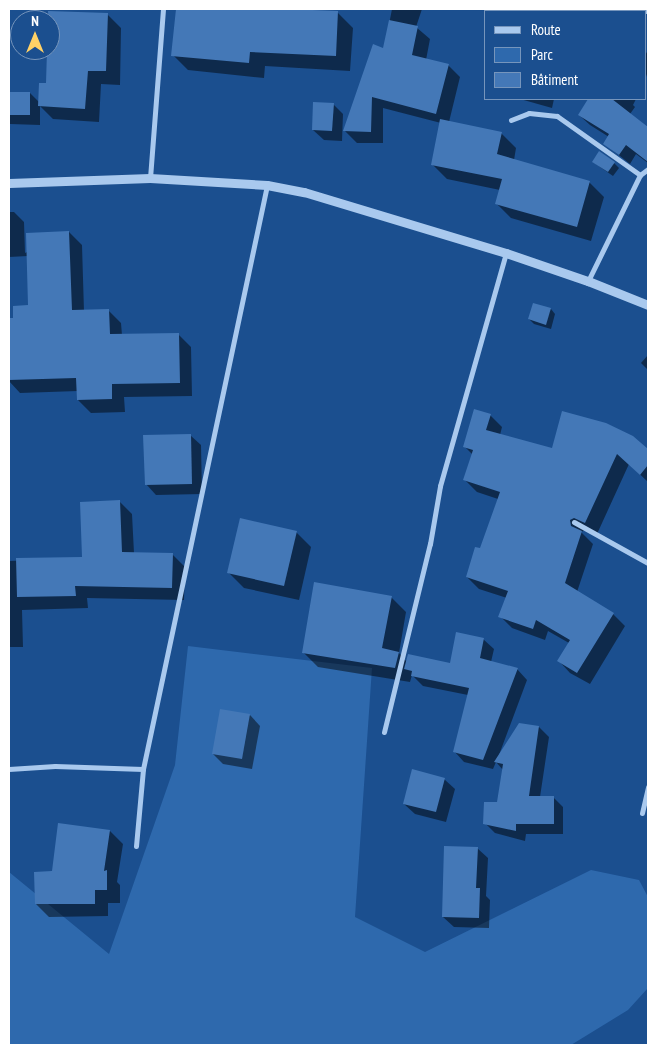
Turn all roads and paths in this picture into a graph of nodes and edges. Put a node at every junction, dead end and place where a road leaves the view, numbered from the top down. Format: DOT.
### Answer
graph roads {
  1 [pos="163,9"];
  2 [pos="511,120"];
  3 [pos="648,169"];
  4 [pos="640,175"];
  5 [pos="150,178"];
  6 [pos="9,183"];
  7 [pos="267,185"];
  8 [pos="506,253"];
  9 [pos="588,281"];
  10 [pos="648,305"];
  11 [pos="574,522"];
  12 [pos="648,563"];
  13 [pos="384,732"];
  14 [pos="9,769"];
  15 [pos="144,770"];
  16 [pos="648,787"];
  17 [pos="642,813"];
  18 [pos="136,846"];
  1 -- 5 [label="street"];
  2 -- 4 [label="street"];
  3 -- 4 [label="street"];
  4 -- 9 [label="street"];
  5 -- 6 [label="street"];
  5 -- 7 [label="street"];
  7 -- 8 [label="street"];
  7 -- 15 [label="street"];
  8 -- 9 [label="street"];
  8 -- 13 [label="street"];
  9 -- 10 [label="street"];
  11 -- 12 [label="street"];
  14 -- 15 [label="street"];
  15 -- 18 [label="street"];
  16 -- 17 [label="street"];
}
